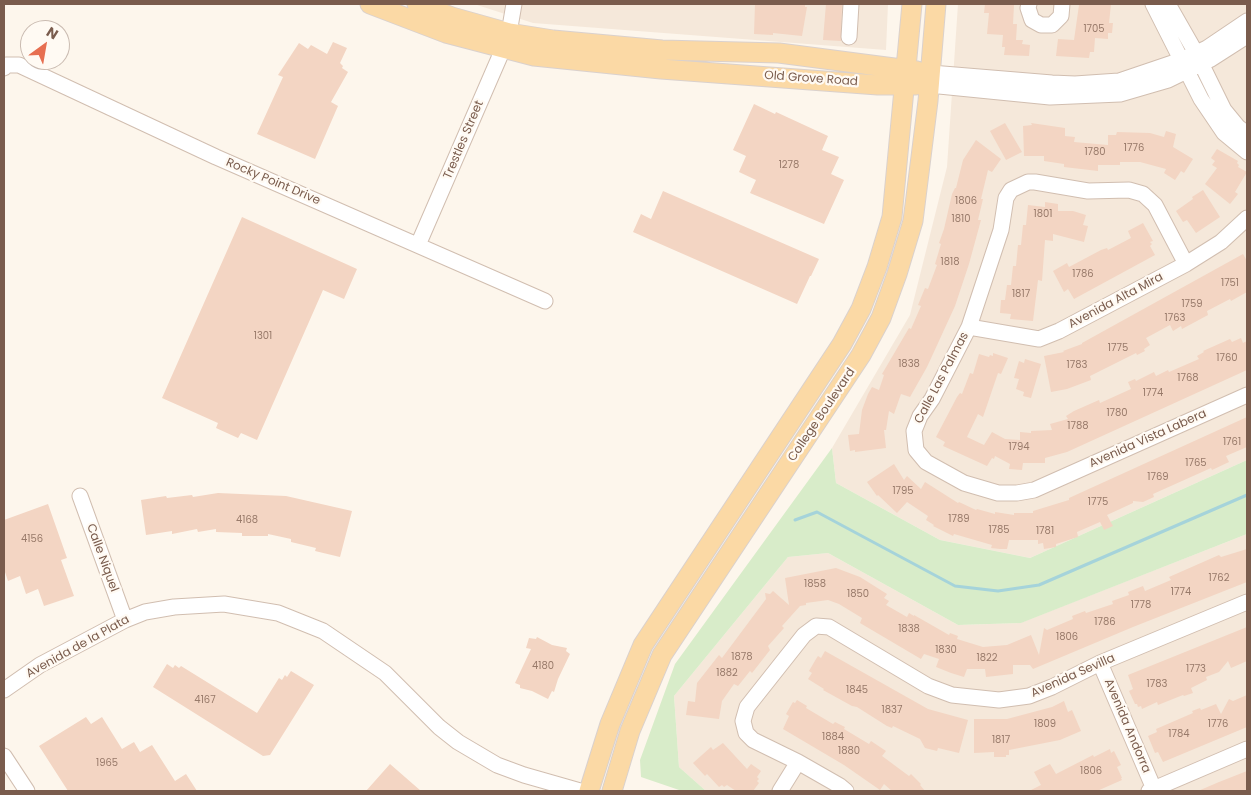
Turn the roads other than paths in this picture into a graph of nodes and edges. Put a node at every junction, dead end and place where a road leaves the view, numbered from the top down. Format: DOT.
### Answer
graph roads {
  1 [pos="370,4"];
  2 [pos="416,4"];
  3 [pos="514,4"];
  4 [pos="851,4"];
  5 [pos="912,4"];
  6 [pos="936,4"];
  7 [pos="1029,4"];
  8 [pos="1062,4"];
  9 [pos="1153,4"];
  10 [pos="1168,4"];
  11 [pos="1247,21"];
  12 [pos="849,36"];
  13 [pos="1247,36"];
  14 [pos="506,41"];
  15 [pos="1199,58"];
  16 [pos="1184,65"];
  17 [pos="4,68"];
  18 [pos="905,77"];
  19 [pos="930,79"];
  20 [pos="1247,134"];
  21 [pos="1247,152"];
  22 [pos="1247,218"];
  23 [pos="418,245"];
  24 [pos="1186,264"];
  25 [pos="545,301"];
  26 [pos="969,327"];
  27 [pos="1247,395"];
  28 [pos="1050,483"];
  29 [pos="80,496"];
  30 [pos="1247,602"];
  31 [pos="125,620"];
  32 [pos="1100,663"];
  33 [pos="4,690"];
  34 [pos="1247,749"];
  35 [pos="4,756"];
  36 [pos="798,762"];
  37 [pos="1151,790"];
  38 [pos="27,791"];
  39 [pos="580,791"];
  40 [pos="589,791"];
  41 [pos="612,791"];
  42 [pos="780,791"];
  43 [pos="846,791"];
  1 -- 14 [label="main road, Old Grove Road"];
  2 -- 14 [label="main road, Old Grove Road"];
  3 -- 14 [label="street, Trestles Street"];
  4 -- 12 [label="street"];
  5 -- 18 [label="main road, College Boulevard"];
  6 -- 19 [label="main road, College Boulevard"];
  7 -- 8 [label="street"];
  9 -- 16 [label="street"];
  10 -- 15 [label="street"];
  11 -- 15 [label="street, Old Grove Road"];
  13 -- 15 [label="street, Old Grove Road"];
  14 -- 18 [label="main road, Old Grove Road"];
  14 -- 23 [label="street, Trestles Street"];
  15 -- 16 [label="street, Old Grove Road"];
  15 -- 20 [label="street"];
  16 -- 19 [label="street, Old Grove Road"];
  16 -- 21 [label="street"];
  17 -- 23 [label="street, Rocky Point Drive"];
  18 -- 19 [label="main road, Old Grove Road"];
  18 -- 40 [label="main road, College Boulevard"];
  19 -- 41 [label="main road, College Boulevard"];
  22 -- 24 [label="street, Avenida Alta Mira"];
  23 -- 25 [label="street, Rocky Point Drive"];
  24 -- 26 [label="street, Avenida Alta Mira"];
  24 -- 26 [label="street, Calle Las Palmas"];
  26 -- 28 [label="street, Calle Las Palmas"];
  27 -- 28 [label="street, Avenida Vista Labera"];
  29 -- 31 [label="street, Calle Niquel"];
  30 -- 32 [label="street, Avenida Sevilla"];
  31 -- 33 [label="street, Avenida de la Plata"];
  31 -- 39 [label="street, Avenida de la Plata"];
  32 -- 36 [label="street, Avenida Sevilla"];
  32 -- 37 [label="street, Avenida Andorra"];
  34 -- 37 [label="street"];
  35 -- 38 [label="street"];
  36 -- 42 [label="street"];
  36 -- 43 [label="street"];
}
